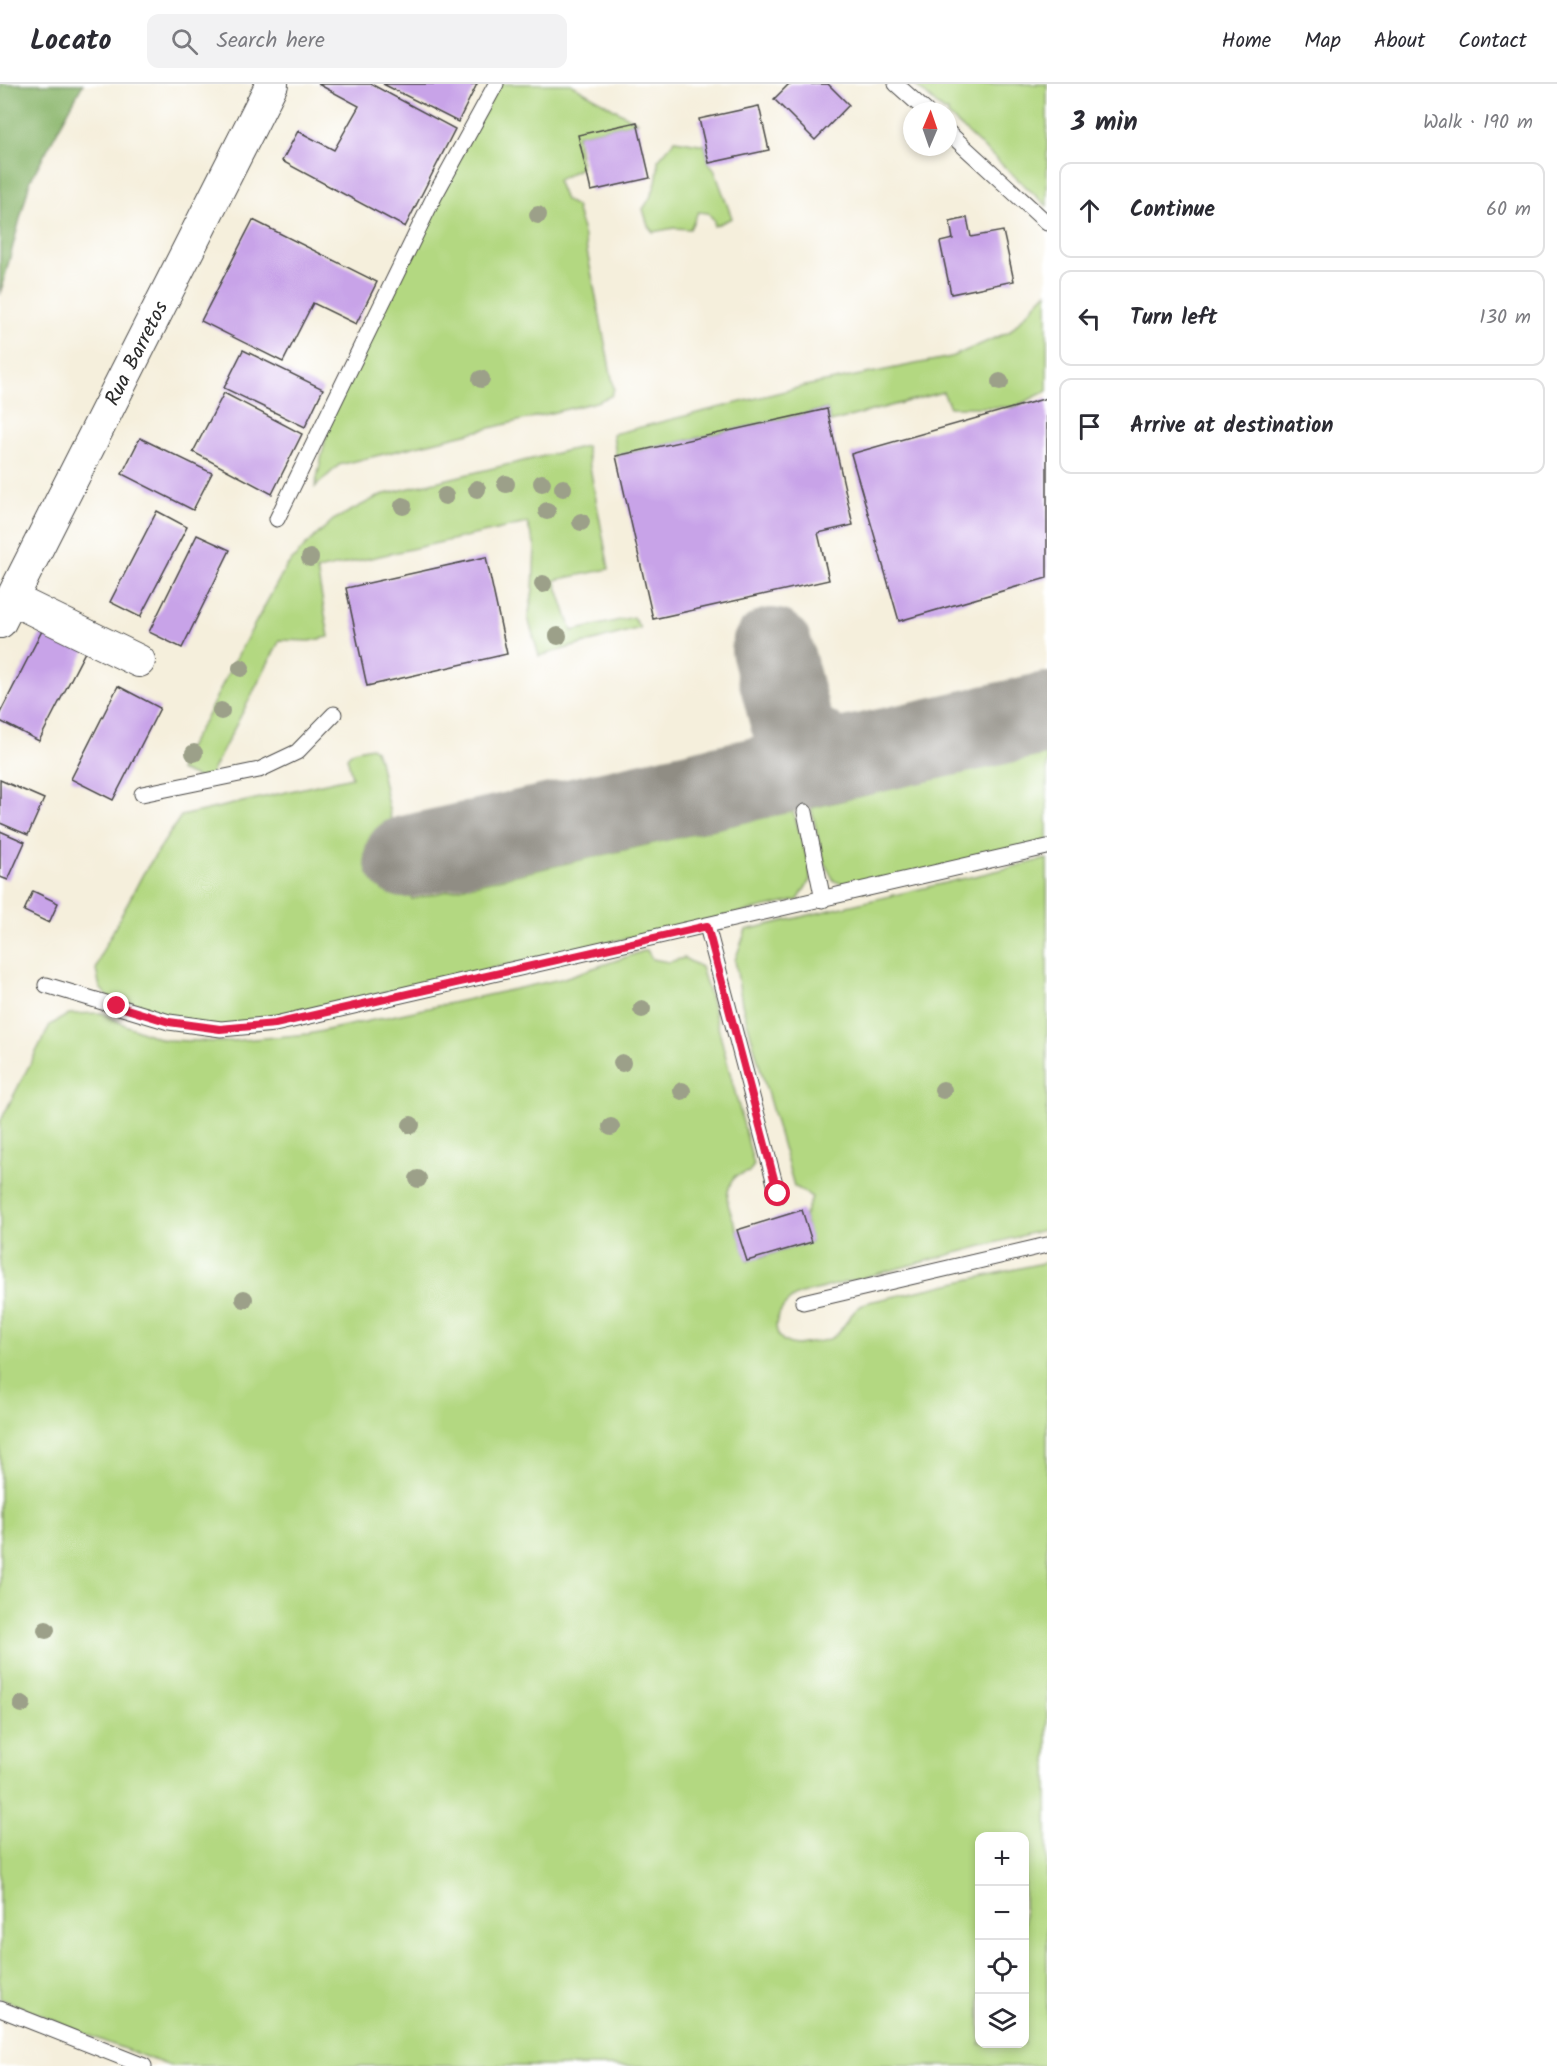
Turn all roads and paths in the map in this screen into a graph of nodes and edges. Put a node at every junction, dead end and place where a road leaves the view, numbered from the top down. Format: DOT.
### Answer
graph roads {
  1 [pos="272,84"];
  2 [pos="496,84"];
  3 [pos="896,84"];
  4 [pos="916,102"];
  5 [pos="957,140"];
  6 [pos="1047,223"];
  7 [pos="277,519"];
  8 [pos="6,610"];
  9 [pos="139,661"];
  10 [pos="334,714"];
  11 [pos="142,794"];
  12 [pos="805,812"];
  13 [pos="1047,847"];
  14 [pos="823,900"];
  15 [pos="707,926"];
  16 [pos="46,986"];
  17 [pos="778,1194"];
  18 [pos="1047,1245"];
  19 [pos="803,1302"];
  20 [pos="0,2009"];
  21 [pos="144,2066"];
  1 -- 8 [label="street, Rua Barretos"];
  2 -- 7 [label="lane"];
  3 -- 4 [label="lane"];
  5 -- 6 [label="lane"];
  8 -- 9 [label="street"];
  10 -- 11 [label="lane"];
  12 -- 14 [label="lane"];
  13 -- 14 [label="lane"];
  14 -- 15 [label="lane"];
  15 -- 16 [label="lane"];
  15 -- 17 [label="lane"];
  18 -- 19 [label="lane"];
  20 -- 21 [label="lane"];
}
